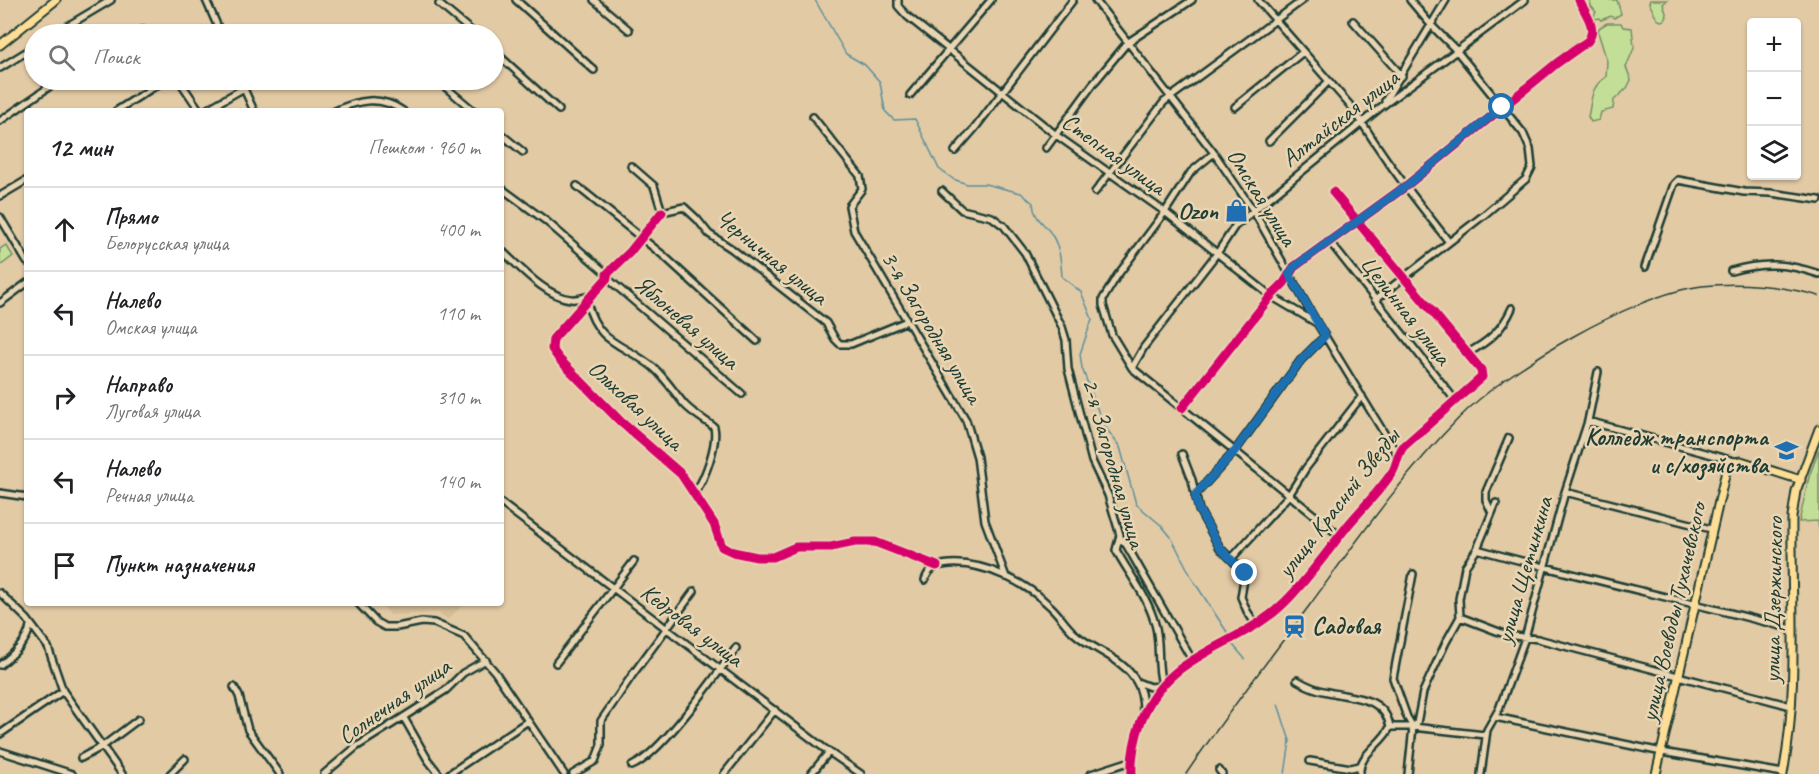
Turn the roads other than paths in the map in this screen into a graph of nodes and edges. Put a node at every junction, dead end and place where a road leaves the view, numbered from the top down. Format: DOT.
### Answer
graph roads {
  1 [pos="56,0"];
  2 [pos="111,0"];
  3 [pos="206,0"];
  4 [pos="516,0"];
  5 [pos="594,0"];
  6 [pos="991,0"];
  7 [pos="1073,0"];
  8 [pos="1095,0"];
  9 [pos="1190,0"];
  10 [pos="1258,0"];
  11 [pos="1303,0"];
  12 [pos="1410,0"];
  13 [pos="1446,0"];
  14 [pos="1526,0"];
  15 [pos="1580,0"];
  16 [pos="897,2"];
  17 [pos="439,4"];
  18 [pos="1275,20"];
  19 [pos="1353,21"];
  20 [pos="26,24"];
  21 [pos="71,24"];
  22 [pos="217,24"];
  23 [pos="463,24"];
  24 [pos="1431,25"];
  25 [pos="24,26"];
  26 [pos="629,30"];
  27 [pos="1127,43"];
  28 [pos="0,45"];
  29 [pos="948,50"];
  30 [pos="1456,50"];
  31 [pos="1303,52"];
  32 [pos="24,53"];
  33 [pos="504,60"];
  34 [pos="0,68"];
  35 [pos="594,70"];
  36 [pos="1402,76"];
  37 [pos="1329,81"];
  38 [pos="45,90"];
  39 [pos="149,90"];
  40 [pos="186,90"];
  41 [pos="240,90"];
  42 [pos="245,90"];
  43 [pos="448,90"];
  44 [pos="1002,92"];
  45 [pos="910,94"];
  46 [pos="1171,97"];
  47 [pos="1235,107"];
  48 [pos="1381,107"];
  49 [pos="1502,107"];
  50 [pos="121,108"];
  51 [pos="200,108"];
  52 [pos="207,108"];
  53 [pos="253,108"];
  54 [pos="342,108"];
  55 [pos="397,108"];
  56 [pos="470,108"];
  57 [pos="559,110"];
  58 [pos="813,117"];
  59 [pos="0,121"];
  60 [pos="1362,124"];
  61 [pos="1056,135"];
  62 [pos="504,136"];
  63 [pos="1269,141"];
  64 [pos="1046,148"];
  65 [pos="955,151"];
  66 [pos="523,152"];
  67 [pos="1214,153"];
  68 [pos="630,165"];
  69 [pos="1111,174"];
  70 [pos="24,182"];
  71 [pos="577,186"];
  72 [pos="1406,186"];
  73 [pos="504,190"];
  74 [pos="942,191"];
  75 [pos="1095,192"];
  76 [pos="1333,192"];
  77 [pos="0,196"];
  78 [pos="1819,200"];
  79 [pos="1253,210"];
  80 [pos="662,212"];
  81 [pos="1165,213"];
  82 [pos="0,217"];
  83 [pos="1359,221"];
  84 [pos="642,238"];
  85 [pos="1330,242"];
  86 [pos="1449,242"];
  87 [pos="24,252"];
  88 [pos="1218,252"];
  89 [pos="504,253"];
  90 [pos="1645,267"];
  91 [pos="1731,271"];
  92 [pos="1289,274"];
  93 [pos="1819,274"];
  94 [pos="607,276"];
  95 [pos="1403,276"];
  96 [pos="24,285"];
  97 [pos="1270,296"];
  98 [pos="589,299"];
  99 [pos="1375,300"];
  100 [pos="0,303"];
  101 [pos="1512,308"];
  102 [pos="907,321"];
  103 [pos="1317,323"];
  104 [pos="1325,336"];
  105 [pos="757,341"];
  106 [pos="1467,354"];
  107 [pos="1132,368"];
  108 [pos="1598,372"];
  109 [pos="742,394"];
  110 [pos="1362,396"];
  111 [pos="1455,400"];
  112 [pos="1182,408"];
  113 [pos="1588,421"];
  114 [pos="1819,429"];
  115 [pos="1509,438"];
  116 [pos="1235,451"];
  117 [pos="1182,454"];
  118 [pos="1396,457"];
  119 [pos="1734,461"];
  120 [pos="1801,480"];
  121 [pos="1565,492"];
  122 [pos="0,493"];
  123 [pos="695,493"];
  124 [pos="1195,495"];
  125 [pos="1289,495"];
  126 [pos="24,497"];
  127 [pos="1496,503"];
  128 [pos="504,505"];
  129 [pos="1492,513"];
  130 [pos="1711,529"];
  131 [pos="1340,536"];
  132 [pos="1120,537"];
  133 [pos="1477,549"];
  134 [pos="1231,559"];
  135 [pos="634,561"];
  136 [pos="937,566"];
  137 [pos="1545,568"];
  138 [pos="1413,574"];
  139 [pos="1006,577"];
  140 [pos="925,580"];
  141 [pos="615,588"];
  142 [pos="694,591"];
  143 [pos="0,593"];
  144 [pos="1695,603"];
  145 [pos="361,606"];
  146 [pos="1460,617"];
  147 [pos="30,625"];
  148 [pos="1256,625"];
  149 [pos="667,629"];
  150 [pos="1792,629"];
  151 [pos="1525,638"];
  152 [pos="736,648"];
  153 [pos="486,660"];
  154 [pos="1192,660"];
  155 [pos="556,663"];
  156 [pos="0,665"];
  157 [pos="721,669"];
  158 [pos="1678,676"];
  159 [pos="1297,680"];
  160 [pos="1137,682"];
  161 [pos="1161,685"];
  162 [pos="234,687"];
  163 [pos="63,692"];
  164 [pos="1791,705"];
  165 [pos="775,711"];
  166 [pos="1144,714"];
  167 [pos="1495,717"];
  168 [pos="404,718"];
  169 [pos="139,719"];
  170 [pos="528,721"];
  171 [pos="1390,727"];
  172 [pos="1413,727"];
  173 [pos="0,734"];
  174 [pos="1485,735"];
  175 [pos="103,746"];
  176 [pos="0,751"];
  177 [pos="829,752"];
  178 [pos="1662,752"];
  179 [pos="81,758"];
  180 [pos="185,759"];
  181 [pos="1131,761"];
  182 [pos="1310,761"];
  183 [pos="632,766"];
  184 [pos="1359,766"];
  185 [pos="72,774"];
  186 [pos="122,774"];
  187 [pos="170,774"];
  188 [pos="280,774"];
  189 [pos="324,774"];
  190 [pos="439,774"];
  191 [pos="449,774"];
  192 [pos="564,774"];
  193 [pos="573,774"];
  194 [pos="724,774"];
  195 [pos="812,774"];
  196 [pos="861,774"];
  197 [pos="1090,774"];
  198 [pos="1132,774"];
  199 [pos="1360,774"];
  200 [pos="1408,774"];
  201 [pos="1481,774"];
  202 [pos="1656,774"];
  203 [pos="1783,774"];
  1 -- 20 [label="main road"];
  2 -- 21 [label="street"];
  3 -- 22 [label="street"];
  4 -- 35 [label="street"];
  5 -- 26 [label="street"];
  6 -- 29 [label="street"];
  7 -- 44 [label="street"];
  8 -- 27 [label="street, Омская улица"];
  9 -- 27 [label="street"];
  10 -- 18 [label="street"];
  11 -- 18 [label="street"];
  12 -- 24 [label="street"];
  13 -- 24 [label="street"];
  14 -- 30 [label="street, Алтайская улица"];
  15 -- 49 [label="street"];
  16 -- 29 [label="street, Степная улица"];
  17 -- 23 [label="street"];
  18 -- 31 [label="street"];
  18 -- 46 [label="street"];
  19 -- 36 [label="street"];
  24 -- 30 [label="street"];
  24 -- 36 [label="street"];
  25 -- 28 [label="main road"];
  27 -- 46 [label="street, Омская улица"];
  27 -- 61 [label="street"];
  29 -- 44 [label="street, Степная улица"];
  29 -- 45 [label="street"];
  30 -- 48 [label="street, Алтайская улица"];
  30 -- 49 [label="street"];
  31 -- 37 [label="street"];
  31 -- 47 [label="street"];
  32 -- 34 [label="street"];
  33 -- 57 [label="street"];
  36 -- 48 [label="street"];
  37 -- 60 [label="street"];
  37 -- 63 [label="street"];
  38 -- 59 [label="street"];
  39 -- 50 [label="street"];
  40 -- 51 [label="street"];
  41 -- 52 [label="street"];
  42 -- 53 [label="street"];
  43 -- 56 [label="street"];
  44 -- 61 [label="street, Степная улица"];
  44 -- 65 [label="street"];
  46 -- 67 [label="street, Омская улица"];
  46 -- 69 [label="street"];
  48 -- 60 [label="street, Алтайская улица"];
  49 -- 72 [label="street"];
  49 -- 86 [label="street"];
  54 -- 55 [label="street"];
  58 -- 102 [label="street, 3-я Загородняя улица"];
  60 -- 72 [label="street"];
  60 -- 79 [label="street, Алтайская улица"];
  61 -- 64 [label="street"];
  61 -- 69 [label="street, Степная улица"];
  62 -- 66 [label="street"];
  67 -- 79 [label="street, Омская улица"];
  67 -- 81 [label="street"];
  68 -- 80 [label="street"];
  69 -- 75 [label="street"];
  69 -- 81 [label="street, Степная улица"];
  70 -- 77 [label="street"];
  71 -- 84 [label="street"];
  72 -- 83 [label="street"];
  72 -- 86 [label="street"];
  73 -- 94 [label="street, Яблоневая улица"];
  74 -- 132 [label="street, 2-я Загородная улица"];
  76 -- 83 [label="street"];
  78 -- 90 [label="street"];
  79 -- 88 [label="street, Алтайская улица"];
  79 -- 92 [label="street, Омская улица"];
  80 -- 84 [label="street"];
  80 -- 102 [label="street, Черничная улица"];
  81 -- 88 [label="street, Степная улица"];
  81 -- 107 [label="street"];
  82 -- 87 [label="street"];
  83 -- 85 [label="street"];
  83 -- 95 [label="street"];
  84 -- 94 [label="street"];
  84 -- 105 [label="street"];
  85 -- 92 [label="street"];
  85 -- 99 [label="street, Целинная улица"];
  86 -- 95 [label="street"];
  88 -- 97 [label="street, Степная улица"];
  88 -- 107 [label="street, Алтайская улица"];
  89 -- 98 [label="street"];
  91 -- 93 [label="street"];
  92 -- 97 [label="street"];
  92 -- 103 [label="street, Омская улица"];
  94 -- 98 [label="street"];
  94 -- 109 [label="street, Яблоневая улица"];
  95 -- 99 [label="street"];
  95 -- 106 [label="street"];
  96 -- 100 [label="street"];
  97 -- 103 [label="street, Степная улица"];
  97 -- 112 [label="street"];
  98 -- 123 [label="street"];
  98 -- 123 [label="street, Ольховая улица"];
  99 -- 111 [label="street, Целинная улица"];
  101 -- 106 [label="street"];
  102 -- 139 [label="street, 3-я Загородняя улица"];
  103 -- 104 [label="street, Омская улица"];
  104 -- 110 [label="street, Омская улица"];
  104 -- 116 [label="street"];
  106 -- 111 [label="street, улица Красной Звезды"];
  107 -- 112 [label="street"];
  108 -- 113 [label="street, улица Щетинкина"];
  110 -- 118 [label="street, Омская улица"];
  110 -- 125 [label="street"];
  111 -- 118 [label="street, улица Красной Звезды"];
  112 -- 116 [label="street"];
  113 -- 119 [label="street"];
  113 -- 121 [label="street, улица Щетинкина"];
  114 -- 120 [label="main road, улица Дзержинского"];
  115 -- 129 [label="street"];
  116 -- 124 [label="street"];
  116 -- 125 [label="street"];
  117 -- 124 [label="street"];
  118 -- 131 [label="street, улица Красной Звезды"];
  119 -- 120 [label="main road"];
  119 -- 130 [label="main road, улица Воеводы Тухачевского"];
  120 -- 150 [label="main road, улица Дзержинского"];
  121 -- 130 [label="street"];
  121 -- 137 [label="street, улица Щетинкина"];
  122 -- 126 [label="street"];
  123 -- 136 [label="street, Ольховая улица"];
  124 -- 134 [label="street"];
  125 -- 131 [label="street"];
  125 -- 134 [label="street"];
  127 -- 129 [label="street"];
  128 -- 141 [label="street, Кедровая улица"];
  129 -- 133 [label="street"];
  130 -- 144 [label="main road, улица Воеводы Тухачевского"];
  131 -- 148 [label="street, улица Красной Звезды"];
  132 -- 154 [label="street"];
  132 -- 161 [label="street, 2-я Загородная улица"];
  133 -- 137 [label="street"];
  133 -- 146 [label="street"];
  134 -- 148 [label="street"];
  135 -- 141 [label="street"];
  136 -- 139 [label="street"];
  136 -- 140 [label="street"];
  137 -- 144 [label="street"];
  137 -- 151 [label="street, улица Щетинкина"];
  138 -- 172 [label="street"];
  139 -- 160 [label="street"];
  141 -- 149 [label="street, Кедровая улица"];
  141 -- 155 [label="street"];
  142 -- 149 [label="street"];
  143 -- 147 [label="street"];
  144 -- 150 [label="street"];
  144 -- 158 [label="main road, улица Воеводы Тухачевского"];
  145 -- 153 [label="street"];
  146 -- 151 [label="street"];
  146 -- 172 [label="street"];
  147 -- 156 [label="street"];
  147 -- 163 [label="street"];
  148 -- 154 [label="street, улица Красной Звезды"];
  149 -- 157 [label="street, Кедровая улица"];
  149 -- 193 [label="street"];
  150 -- 164 [label="main road, улица Дзержинского"];
  151 -- 158 [label="street"];
  151 -- 167 [label="street, улица Щетинкина"];
  152 -- 157 [label="street"];
  153 -- 168 [label="street, Солнечная улица"];
  153 -- 170 [label="street"];
  154 -- 161 [label="street, улица Красной Звезды"];
  157 -- 165 [label="street, Кедровая улица"];
  157 -- 183 [label="street"];
  158 -- 164 [label="street"];
  158 -- 178 [label="main road, улица Воеводы Тухачевского"];
  159 -- 171 [label="street"];
  160 -- 161 [label="street"];
  160 -- 166 [label="street"];
  161 -- 166 [label="street"];
  162 -- 188 [label="street"];
  163 -- 173 [label="street"];
  163 -- 175 [label="street"];
  164 -- 203 [label="main road, улица Дзержинского"];
  165 -- 177 [label="street, Кедровая улица"];
  165 -- 194 [label="street"];
  166 -- 181 [label="street"];
  167 -- 174 [label="street, улица Щетинкина"];
  167 -- 178 [label="street"];
  168 -- 189 [label="street, Солнечная улица"];
  168 -- 190 [label="street"];
  169 -- 175 [label="street"];
  170 -- 191 [label="street"];
  170 -- 192 [label="street"];
  171 -- 172 [label="street"];
  171 -- 184 [label="street"];
  172 -- 174 [label="street"];
  172 -- 200 [label="street"];
  174 -- 201 [label="street, улица Щетинкина"];
  175 -- 179 [label="street"];
  175 -- 186 [label="street"];
  176 -- 185 [label="street"];
  177 -- 195 [label="street"];
  177 -- 196 [label="street, Кедровая улица"];
  178 -- 202 [label="main road, улица Воеводы Тухачевского"];
  178 -- 203 [label="street"];
  180 -- 187 [label="street"];
  181 -- 197 [label="street"];
  181 -- 198 [label="street"];
  182 -- 184 [label="street"];
  184 -- 199 [label="street"];
}
